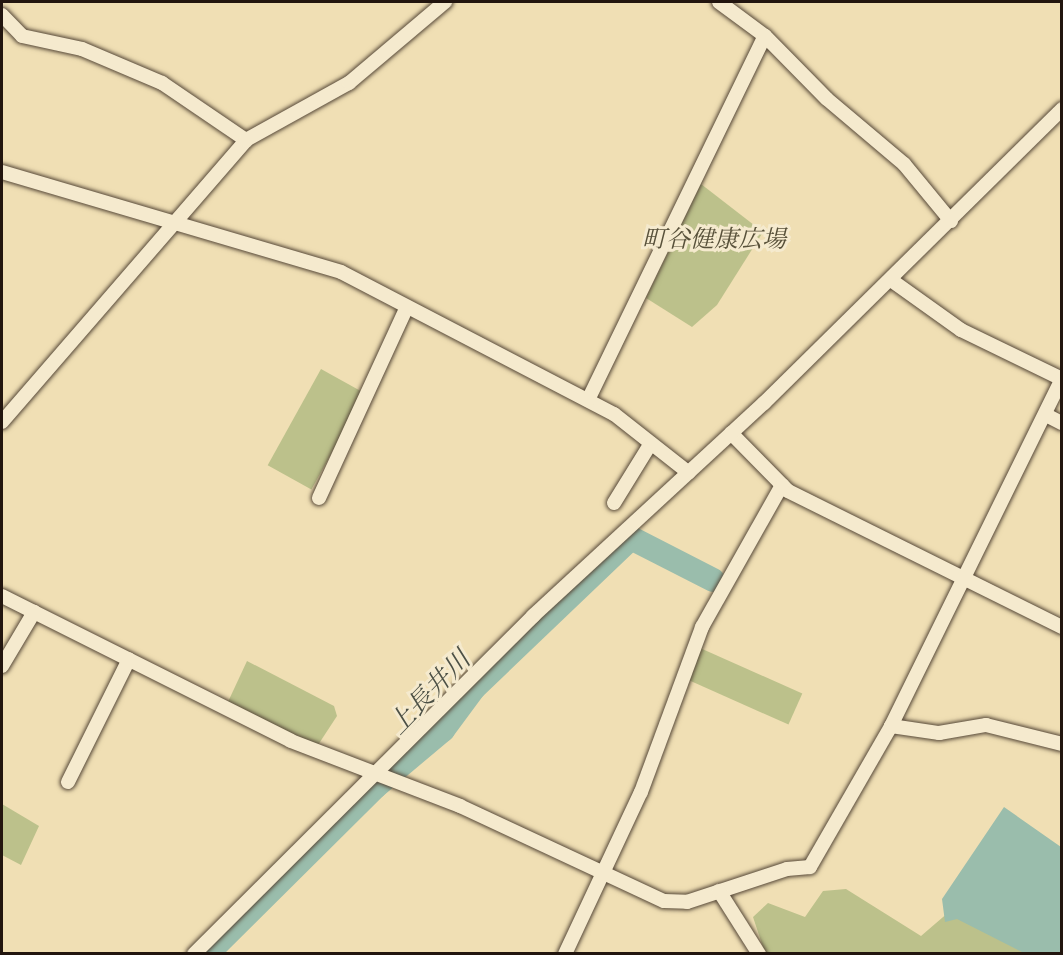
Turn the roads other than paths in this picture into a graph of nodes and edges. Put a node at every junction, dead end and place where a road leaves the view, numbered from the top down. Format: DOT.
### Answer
graph roads {
  1 [pos="445,2"];
  2 [pos="719,2"];
  3 [pos="2,15"];
  4 [pos="765,36"];
  5 [pos="1062,109"];
  6 [pos="246,140"];
  7 [pos="2,172"];
  8 [pos="951,220"];
  9 [pos="174,221"];
  10 [pos="891,280"];
  11 [pos="407,307"];
  12 [pos="1062,379"];
  13 [pos="588,400"];
  14 [pos="1046,415"];
  15 [pos="2,422"];
  16 [pos="1062,423"];
  17 [pos="731,433"];
  18 [pos="651,443"];
  19 [pos="689,473"];
  20 [pos="782,485"];
  21 [pos="319,498"];
  22 [pos="614,503"];
  23 [pos="962,578"];
  24 [pos="2,596"];
  25 [pos="34,612"];
  26 [pos="1062,627"];
  27 [pos="129,658"];
  28 [pos="2,666"];
  29 [pos="891,726"];
  30 [pos="1062,744"];
  31 [pos="375,774"];
  32 [pos="68,782"];
  33 [pos="602,871"];
  34 [pos="719,891"];
  35 [pos="194,954"];
  36 [pos="565,954"];
  37 [pos="759,954"];
  1 -- 6 [label="street"];
  2 -- 4 [label="street"];
  3 -- 6 [label="street"];
  4 -- 8 [label="street"];
  4 -- 13 [label="street"];
  5 -- 8 [label="street"];
  6 -- 9 [label="street"];
  7 -- 9 [label="street"];
  8 -- 10 [label="street"];
  9 -- 11 [label="street"];
  9 -- 15 [label="street"];
  10 -- 12 [label="street"];
  10 -- 17 [label="street"];
  11 -- 13 [label="street"];
  11 -- 21 [label="street"];
  12 -- 14 [label="street"];
  13 -- 18 [label="street"];
  14 -- 16 [label="street"];
  14 -- 23 [label="street"];
  17 -- 19 [label="street"];
  17 -- 20 [label="street"];
  18 -- 19 [label="street"];
  18 -- 22 [label="street"];
  19 -- 31 [label="street"];
  20 -- 23 [label="street"];
  20 -- 33 [label="street"];
  23 -- 26 [label="street"];
  23 -- 29 [label="street"];
  24 -- 25 [label="street"];
  25 -- 27 [label="street"];
  25 -- 28 [label="street"];
  27 -- 31 [label="street"];
  27 -- 32 [label="street"];
  29 -- 30 [label="street"];
  29 -- 34 [label="street"];
  31 -- 33 [label="street"];
  31 -- 35 [label="street"];
  33 -- 34 [label="street"];
  33 -- 36 [label="street"];
  34 -- 37 [label="street"];
}
